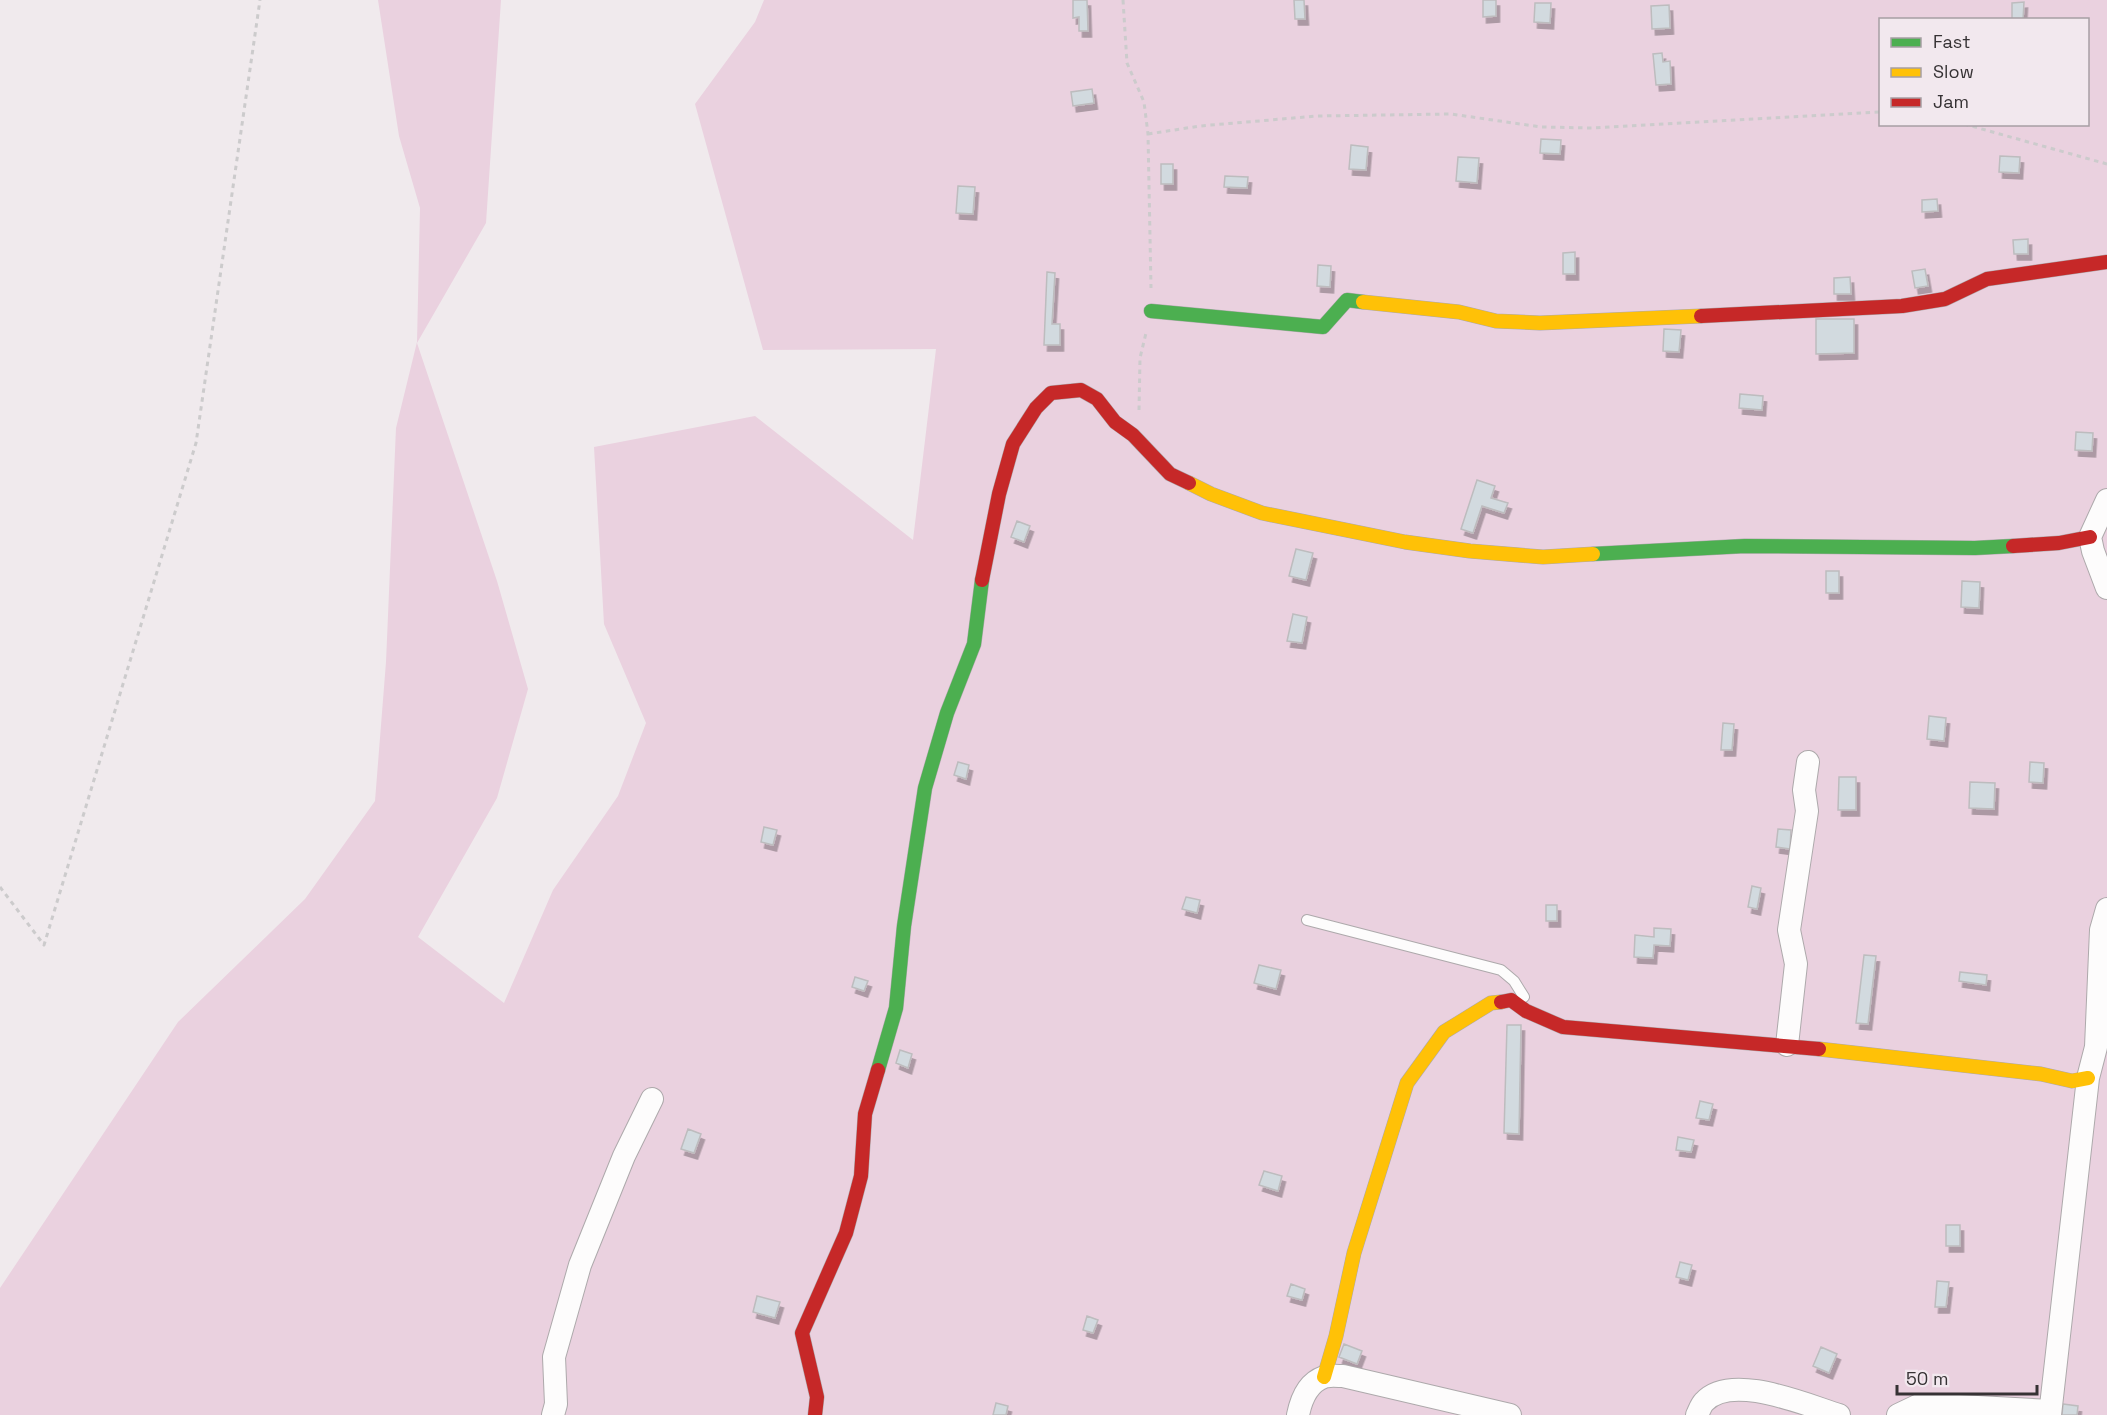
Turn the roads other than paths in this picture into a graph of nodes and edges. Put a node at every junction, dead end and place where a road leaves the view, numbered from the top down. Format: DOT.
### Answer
graph roads {
  1 [pos="2107,262"];
  2 [pos="1151,311"];
  3 [pos="2107,500"];
  4 [pos="2090,537"];
  5 [pos="2107,588"];
  6 [pos="1808,762"];
  7 [pos="2107,909"];
  8 [pos="1307,920"];
  9 [pos="1526,1011"];
  10 [pos="1787,1045"];
  11 [pos="2101,1050"];
  12 [pos="2088,1078"];
  13 [pos="652,1099"];
  14 [pos="1324,1377"];
  15 [pos="2050,1413"];
  16 [pos="553,1415"];
  17 [pos="815,1415"];
  18 [pos="1298,1415"];
  19 [pos="1510,1415"];
  20 [pos="1697,1415"];
  21 [pos="1839,1415"];
  22 [pos="1898,1415"];
  1 -- 2 [label="street"];
  3 -- 4 [label="street"];
  4 -- 5 [label="street"];
  4 -- 17 [label="street"];
  6 -- 10 [label="street"];
  7 -- 11 [label="street"];
  8 -- 9 [label="lane"];
  9 -- 10 [label="street"];
  9 -- 14 [label="street"];
  10 -- 12 [label="street"];
  11 -- 12 [label="street"];
  12 -- 15 [label="street"];
  13 -- 16 [label="street"];
  14 -- 18 [label="street"];
  14 -- 19 [label="street"];
  15 -- 22 [label="street"];
  20 -- 21 [label="street"];
}
